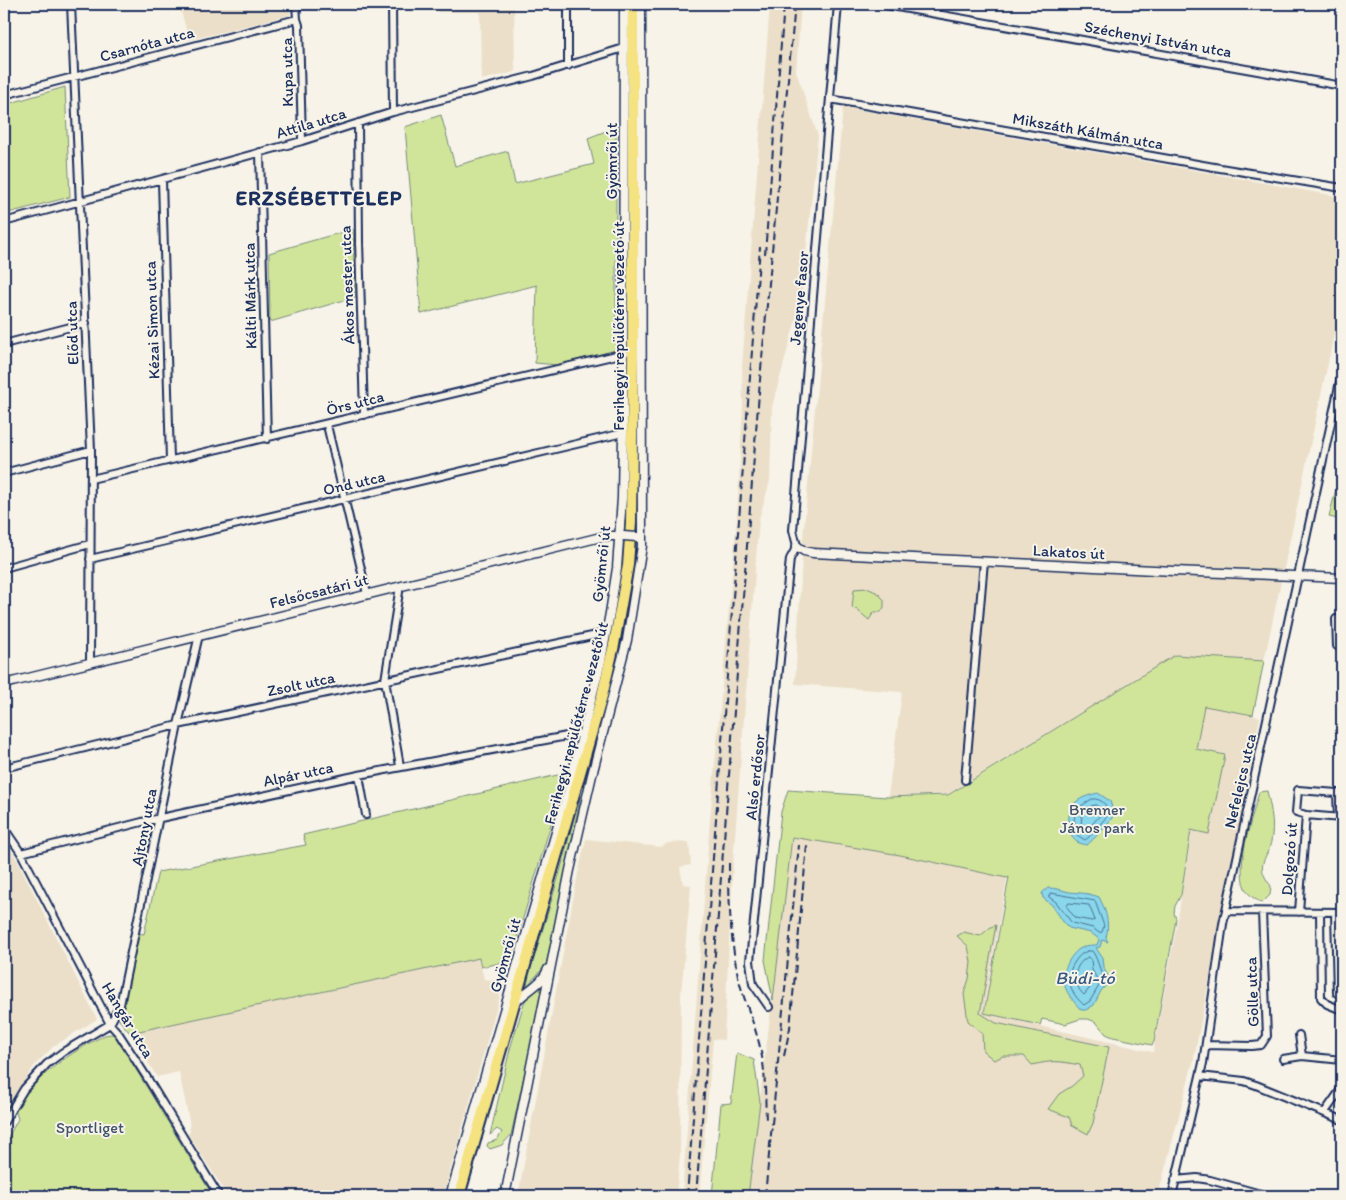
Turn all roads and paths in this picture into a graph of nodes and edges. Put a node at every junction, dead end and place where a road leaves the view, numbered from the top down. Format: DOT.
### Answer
graph roads {
  1 [pos="71,4"];
  2 [pos="296,4"];
  3 [pos="392,4"];
  4 [pos="568,4"];
  5 [pos="624,4"];
  6 [pos="633,4"];
  7 [pos="641,4"];
  8 [pos="838,4"];
  9 [pos="880,4"];
  10 [pos="937,4"];
  11 [pos="935,14"];
  12 [pos="297,19"];
  13 [pos="624,48"];
  14 [pos="568,66"];
  15 [pos="75,77"];
  16 [pos="1342,86"];
  17 [pos="4,95"];
  18 [pos="830,99"];
  19 [pos="393,112"];
  20 [pos="358,124"];
  21 [pos="302,141"];
  22 [pos="260,152"];
  23 [pos="162,180"];
  24 [pos="1342,188"];
  25 [pos="80,201"];
  26 [pos="4,222"];
  27 [pos="86,322"];
  28 [pos="4,344"];
  29 [pos="625,354"];
  30 [pos="1342,372"];
  31 [pos="364,415"];
  32 [pos="327,424"];
  33 [pos="623,433"];
  34 [pos="267,439"];
  35 [pos="90,450"];
  36 [pos="170,460"];
  37 [pos="4,473"];
  38 [pos="91,479"];
  39 [pos="343,499"];
  40 [pos="621,535"];
  41 [pos="640,537"];
  42 [pos="90,544"];
  43 [pos="797,546"];
  44 [pos="90,559"];
  45 [pos="984,561"];
  46 [pos="4,568"];
  47 [pos="1299,576"];
  48 [pos="1342,578"];
  49 [pos="400,586"];
  50 [pos="367,594"];
  51 [pos="1342,620"];
  52 [pos="606,633"];
  53 [pos="199,635"];
  54 [pos="1340,646"];
  55 [pos="90,662"];
  56 [pos="385,680"];
  57 [pos="4,684"];
  58 [pos="178,725"];
  59 [pos="583,732"];
  60 [pos="400,766"];
  61 [pos="4,768"];
  62 [pos="359,775"];
  63 [pos="965,780"];
  64 [pos="366,815"];
  65 [pos="1306,815"];
  66 [pos="160,818"];
  67 [pos="1340,818"];
  68 [pos="4,828"];
  69 [pos="21,853"];
  70 [pos="1226,911"];
  71 [pos="1262,912"];
  72 [pos="1300,912"];
  73 [pos="1320,912"];
  74 [pos="1334,912"];
  75 [pos="1342,912"];
  76 [pos="554,951"];
  77 [pos="1337,993"];
  78 [pos="512,1006"];
  79 [pos="769,1007"];
  80 [pos="1342,1010"];
  81 [pos="110,1024"];
  82 [pos="1299,1035"];
  83 [pos="1206,1045"];
  84 [pos="1302,1056"];
  85 [pos="1283,1059"];
  86 [pos="1342,1060"];
  87 [pos="1200,1076"];
  88 [pos="1342,1088"];
  89 [pos="1325,1112"];
  90 [pos="1342,1120"];
  91 [pos="4,1122"];
  92 [pos="1176,1180"];
  93 [pos="219,1196"];
  94 [pos="450,1196"];
  95 [pos="459,1196"];
  96 [pos="505,1196"];
  97 [pos="1172,1196"];
  98 [pos="1268,1196"];
  1 -- 15 [label="street, Előd utca"];
  2 -- 12 [label="street, Kupa utca"];
  3 -- 19 [label="street"];
  4 -- 14 [label="street"];
  5 -- 13 [label="street, Gyömrői út"];
  6 -- 78 [label="main road, Ferihegyi repülőtérre vezető út"];
  7 -- 41 [label="street, Gyömrői út"];
  8 -- 18 [label="street, Jegenye fasor"];
  9 -- 11 [label="street, Széchenyi István utca"];
  10 -- 11 [label="street"];
  11 -- 16 [label="street, Széchenyi István utca"];
  12 -- 15 [label="street, Csarnóta utca"];
  12 -- 21 [label="street, Kupa utca"];
  13 -- 14 [label="street, Attila utca"];
  13 -- 29 [label="street, Gyömrői út"];
  14 -- 19 [label="street, Attila utca"];
  15 -- 17 [label="street, Csarnóta utca"];
  15 -- 25 [label="street, Előd utca"];
  18 -- 24 [label="street, Mikszáth Kálmán utca"];
  18 -- 43 [label="street, Jegenye fasor"];
  19 -- 20 [label="street, Attila utca"];
  20 -- 21 [label="street, Attila utca"];
  20 -- 31 [label="street, Ákos mester utca"];
  21 -- 22 [label="street, Attila utca"];
  22 -- 23 [label="street, Attila utca"];
  22 -- 34 [label="street, Kálti Márk utca"];
  23 -- 25 [label="street, Attila utca"];
  23 -- 36 [label="street, Kézai Simon utca"];
  25 -- 26 [label="street, Attila utca"];
  25 -- 27 [label="street, Előd utca"];
  27 -- 28 [label="street"];
  27 -- 35 [label="street, Előd utca"];
  29 -- 31 [label="street, Örs utca"];
  29 -- 33 [label="street, Gyömrői út"];
  30 -- 47 [label="street, Nefelejcs utca"];
  31 -- 32 [label="street, Örs utca"];
  32 -- 34 [label="street, Örs utca"];
  32 -- 39 [label="street"];
  33 -- 39 [label="street, Ond utca"];
  33 -- 40 [label="street, Gyömrői út"];
  34 -- 36 [label="street, Örs utca"];
  35 -- 37 [label="street"];
  35 -- 38 [label="street, Előd utca"];
  36 -- 38 [label="street, Örs utca"];
  38 -- 42 [label="street, Előd utca"];
  39 -- 44 [label="street, Ond utca"];
  39 -- 50 [label="street"];
  40 -- 41 [label="street, Felsőcsatári út, bridge"];
  40 -- 49 [label="street, Felsőcsatári út"];
  40 -- 52 [label="street, Gyömrői út"];
  41 -- 76 [label="street, Gyömrői út"];
  42 -- 44 [label="street, Előd utca"];
  42 -- 46 [label="street"];
  43 -- 45 [label="street, Lakatos út"];
  43 -- 79 [label="street, Alsó erdősor"];
  44 -- 55 [label="street, Előd utca"];
  45 -- 47 [label="street, Lakatos út"];
  45 -- 63 [label="street"];
  47 -- 48 [label="street, Lakatos út"];
  47 -- 70 [label="street, Nefelejcs utca"];
  49 -- 50 [label="street, Felsőcsatári út"];
  49 -- 56 [label="street"];
  50 -- 53 [label="street, Felsőcsatári út"];
  51 -- 54 [label="street"];
  52 -- 56 [label="street, Zsolt utca"];
  52 -- 59 [label="street, Gyömrői út"];
  53 -- 55 [label="street, Felsőcsatári út"];
  53 -- 58 [label="street, Ajtony utca"];
  55 -- 57 [label="street, Felsőcsatári út"];
  56 -- 58 [label="street, Zsolt utca"];
  56 -- 60 [label="street"];
  58 -- 61 [label="street, Zsolt utca"];
  58 -- 66 [label="street, Ajtony utca"];
  59 -- 60 [label="street, Alpár utca"];
  59 -- 94 [label="street, Gyömrői út"];
  60 -- 62 [label="street, Alpár utca"];
  62 -- 64 [label="street"];
  62 -- 66 [label="street, Alpár utca"];
  65 -- 67 [label="street, Dolgozó út"];
  65 -- 67 [label="street"];
  65 -- 72 [label="street, Dolgozó út"];
  66 -- 69 [label="street, Alpár utca"];
  66 -- 81 [label="street, Ajtony utca"];
  68 -- 69 [label="street, Hangár utca"];
  69 -- 81 [label="street, Hangár utca"];
  70 -- 71 [label="street"];
  70 -- 83 [label="street, Nefelejcs utca"];
  71 -- 72 [label="street"];
  71 -- 83 [label="street, Gölle utca"];
  72 -- 73 [label="street"];
  73 -- 74 [label="street"];
  73 -- 80 [label="street"];
  74 -- 75 [label="street"];
  74 -- 77 [label="street"];
  76 -- 78 [label="street, Gyömrői út"];
  76 -- 96 [label="street, Gyömrői út"];
  78 -- 95 [label="main road, Ferihegyi repülőtérre vezető út"];
  81 -- 91 [label="street"];
  81 -- 93 [label="street, Hangár utca"];
  82 -- 84 [label="street"];
  83 -- 87 [label="street, Nefelejcs utca"];
  84 -- 85 [label="street"];
  84 -- 86 [label="street"];
  87 -- 89 [label="street"];
  87 -- 92 [label="street, Nefelejcs utca"];
  88 -- 89 [label="street"];
  89 -- 90 [label="street"];
  92 -- 97 [label="street, Nefelejcs utca"];
  92 -- 98 [label="street"];
}
